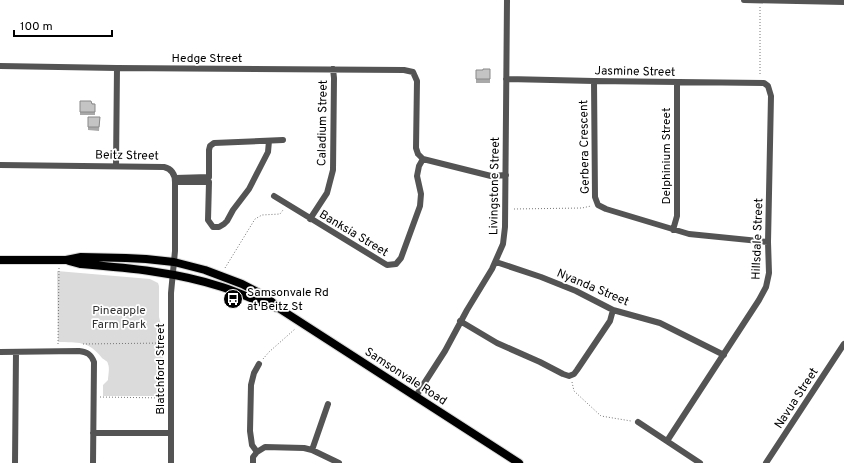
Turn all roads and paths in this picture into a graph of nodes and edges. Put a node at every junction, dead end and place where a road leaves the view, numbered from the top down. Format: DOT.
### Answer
graph roads {
  1 [pos="507,0"];
  2 [pos="744,0"];
  3 [pos="844,2"];
  4 [pos="760,7"];
  5 [pos="0,66"];
  6 [pos="117,68"];
  7 [pos="333,70"];
  8 [pos="506,79"];
  9 [pos="762,80"];
  10 [pos="594,81"];
  11 [pos="677,82"];
  12 [pos="283,140"];
  13 [pos="269,141"];
  14 [pos="423,159"];
  15 [pos="0,165"];
  16 [pos="116,166"];
  17 [pos="506,175"];
  18 [pos="175,180"];
  19 [pos="274,196"];
  20 [pos="287,204"];
  21 [pos="598,205"];
  22 [pos="514,209"];
  23 [pos="310,219"];
  24 [pos="673,230"];
  25 [pos="768,242"];
  26 [pos="0,260"];
  27 [pos="66,260"];
  28 [pos="174,262"];
  29 [pos="496,262"];
  30 [pos="59,268"];
  31 [pos="225,268"];
  32 [pos="172,275"];
  33 [pos="280,309"];
  34 [pos="613,310"];
  35 [pos="460,321"];
  36 [pos="295,329"];
  37 [pos="165,343"];
  38 [pos="84,344"];
  39 [pos="844,344"];
  40 [pos="58,345"];
  41 [pos="0,352"];
  42 [pos="16,352"];
  43 [pos="724,354"];
  44 [pos="259,364"];
  45 [pos="569,376"];
  46 [pos="419,379"];
  47 [pos="412,385"];
  48 [pos="416,396"];
  49 [pos="100,397"];
  50 [pos="165,398"];
  51 [pos="328,404"];
  52 [pos="638,422"];
  53 [pos="94,433"];
  54 [pos="171,433"];
  55 [pos="667,441"];
  56 [pos="312,450"];
  57 [pos="257,452"];
  58 [pos="15,463"];
  59 [pos="93,463"];
  60 [pos="171,463"];
  61 [pos="253,463"];
  62 [pos="339,463"];
  63 [pos="518,463"];
  64 [pos="700,463"];
  65 [pos="766,463"];
  1 -- 8 [label="street, Livingstone Street"];
  2 -- 3 [label="street"];
  4 -- 9 [label="path"];
  5 -- 6 [label="street, Hedge Street"];
  6 -- 7 [label="street, Hedge Street"];
  6 -- 16 [label="street"];
  7 -- 14 [label="street, Hedge Street"];
  7 -- 23 [label="street, Caladium Street"];
  8 -- 10 [label="street, Jasmine Street"];
  8 -- 17 [label="street, Livingstone Street"];
  9 -- 11 [label="street, Jasmine Street"];
  9 -- 25 [label="street, Hillsdale Street"];
  10 -- 11 [label="street, Jasmine Street"];
  10 -- 21 [label="street, Gerbera Crescent"];
  11 -- 24 [label="street, Delphinium Street"];
  12 -- 13 [label="street"];
  13 -- 18 [label="street"];
  13 -- 18 [label="street"];
  14 -- 17 [label="street"];
  14 -- 23 [label="street, Banksia Street"];
  15 -- 16 [label="street, Beitz Street"];
  16 -- 18 [label="street, Beitz Street"];
  17 -- 29 [label="street, Livingstone Street"];
  18 -- 28 [label="street"];
  19 -- 20 [label="street, Banksia Street"];
  20 -- 23 [label="street, Banksia Street"];
  20 -- 31 [label="path"];
  21 -- 22 [label="path"];
  21 -- 24 [label="street, Gerbera Crescent"];
  24 -- 25 [label="street, Gerbera Crescent"];
  25 -- 43 [label="street, Hillsdale Street"];
  26 -- 27 [label="main road, Samsonvale Road"];
  27 -- 28 [label="main road, Samsonvale Road"];
  27 -- 32 [label="main road, Samsonvale Road"];
  28 -- 32 [label="street"];
  28 -- 33 [label="main road, Samsonvale Road"];
  29 -- 34 [label="street, Nyanda Street"];
  29 -- 35 [label="street, Livingstone Street"];
  30 -- 40 [label="path"];
  32 -- 33 [label="main road, Samsonvale Road"];
  32 -- 54 [label="street, Blatchford Street"];
  33 -- 48 [label="main road, Samsonvale Road"];
  34 -- 43 [label="street, Nyanda Street"];
  34 -- 45 [label="street"];
  35 -- 45 [label="street"];
  35 -- 48 [label="street, Livingstone Street"];
  36 -- 44 [label="path"];
  37 -- 38 [label="path"];
  39 -- 65 [label="street, Navua Street"];
  41 -- 42 [label="street"];
  42 -- 53 [label="street"];
  42 -- 58 [label="street"];
  43 -- 55 [label="street, Hillsdale Street"];
  44 -- 57 [label="street"];
  45 -- 52 [label="path"];
  46 -- 47 [label="path"];
  48 -- 63 [label="main road, Samsonvale Road"];
  49 -- 50 [label="path"];
  51 -- 56 [label="street"];
  52 -- 55 [label="street"];
  53 -- 54 [label="street"];
  53 -- 59 [label="street"];
  54 -- 60 [label="street, Blatchford Street"];
  55 -- 64 [label="street"];
  56 -- 57 [label="street"];
  56 -- 62 [label="street"];
  57 -- 61 [label="street"];
}
